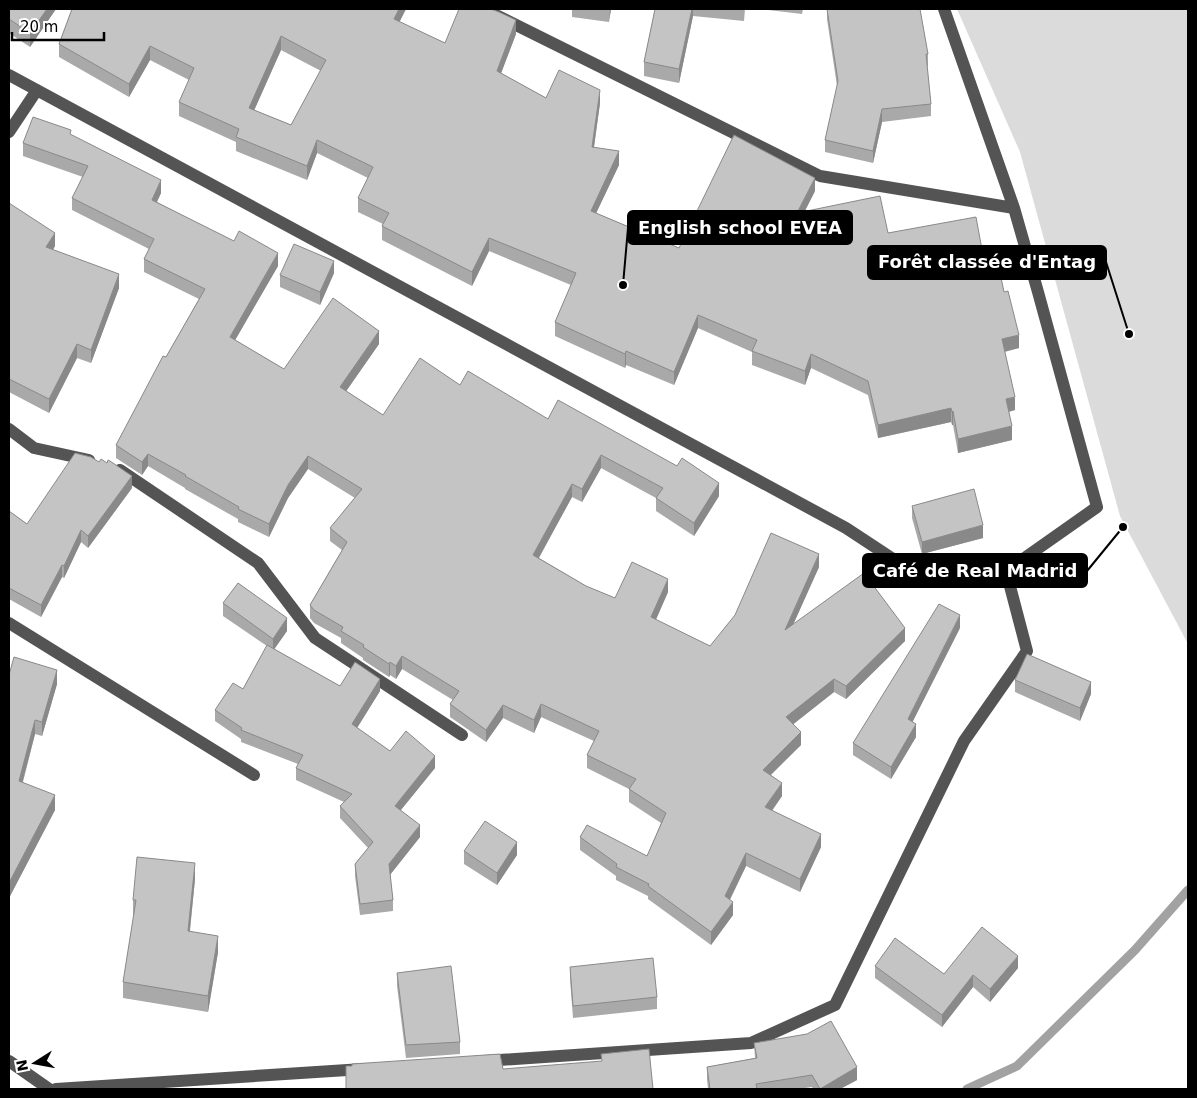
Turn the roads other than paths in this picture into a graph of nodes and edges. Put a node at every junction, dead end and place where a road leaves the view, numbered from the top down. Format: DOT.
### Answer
graph roads {
  1 [pos="484,9"];
  2 [pos="944,9"];
  3 [pos="9,75"];
  4 [pos="37,90"];
  5 [pos="9,132"];
  6 [pos="1014,208"];
  7 [pos="9,429"];
  8 [pos="1006,571"];
  9 [pos="9,623"];
  10 [pos="462,735"];
  11 [pos="254,775"];
  12 [pos="9,1061"];
  13 [pos="473,1062"];
  14 [pos="374,1068"];
  15 [pos="49,1089"];
  16 [pos="56,1089"];
  1 -- 6 [label="street"];
  2 -- 6 [label="street"];
  3 -- 4 [label="street"];
  4 -- 5 [label="street"];
  4 -- 8 [label="street"];
  6 -- 8 [label="street"];
  7 -- 10 [label="street"];
  8 -- 13 [label="street"];
  9 -- 11 [label="street"];
  12 -- 15 [label="street"];
  14 -- 16 [label="street"];
}
